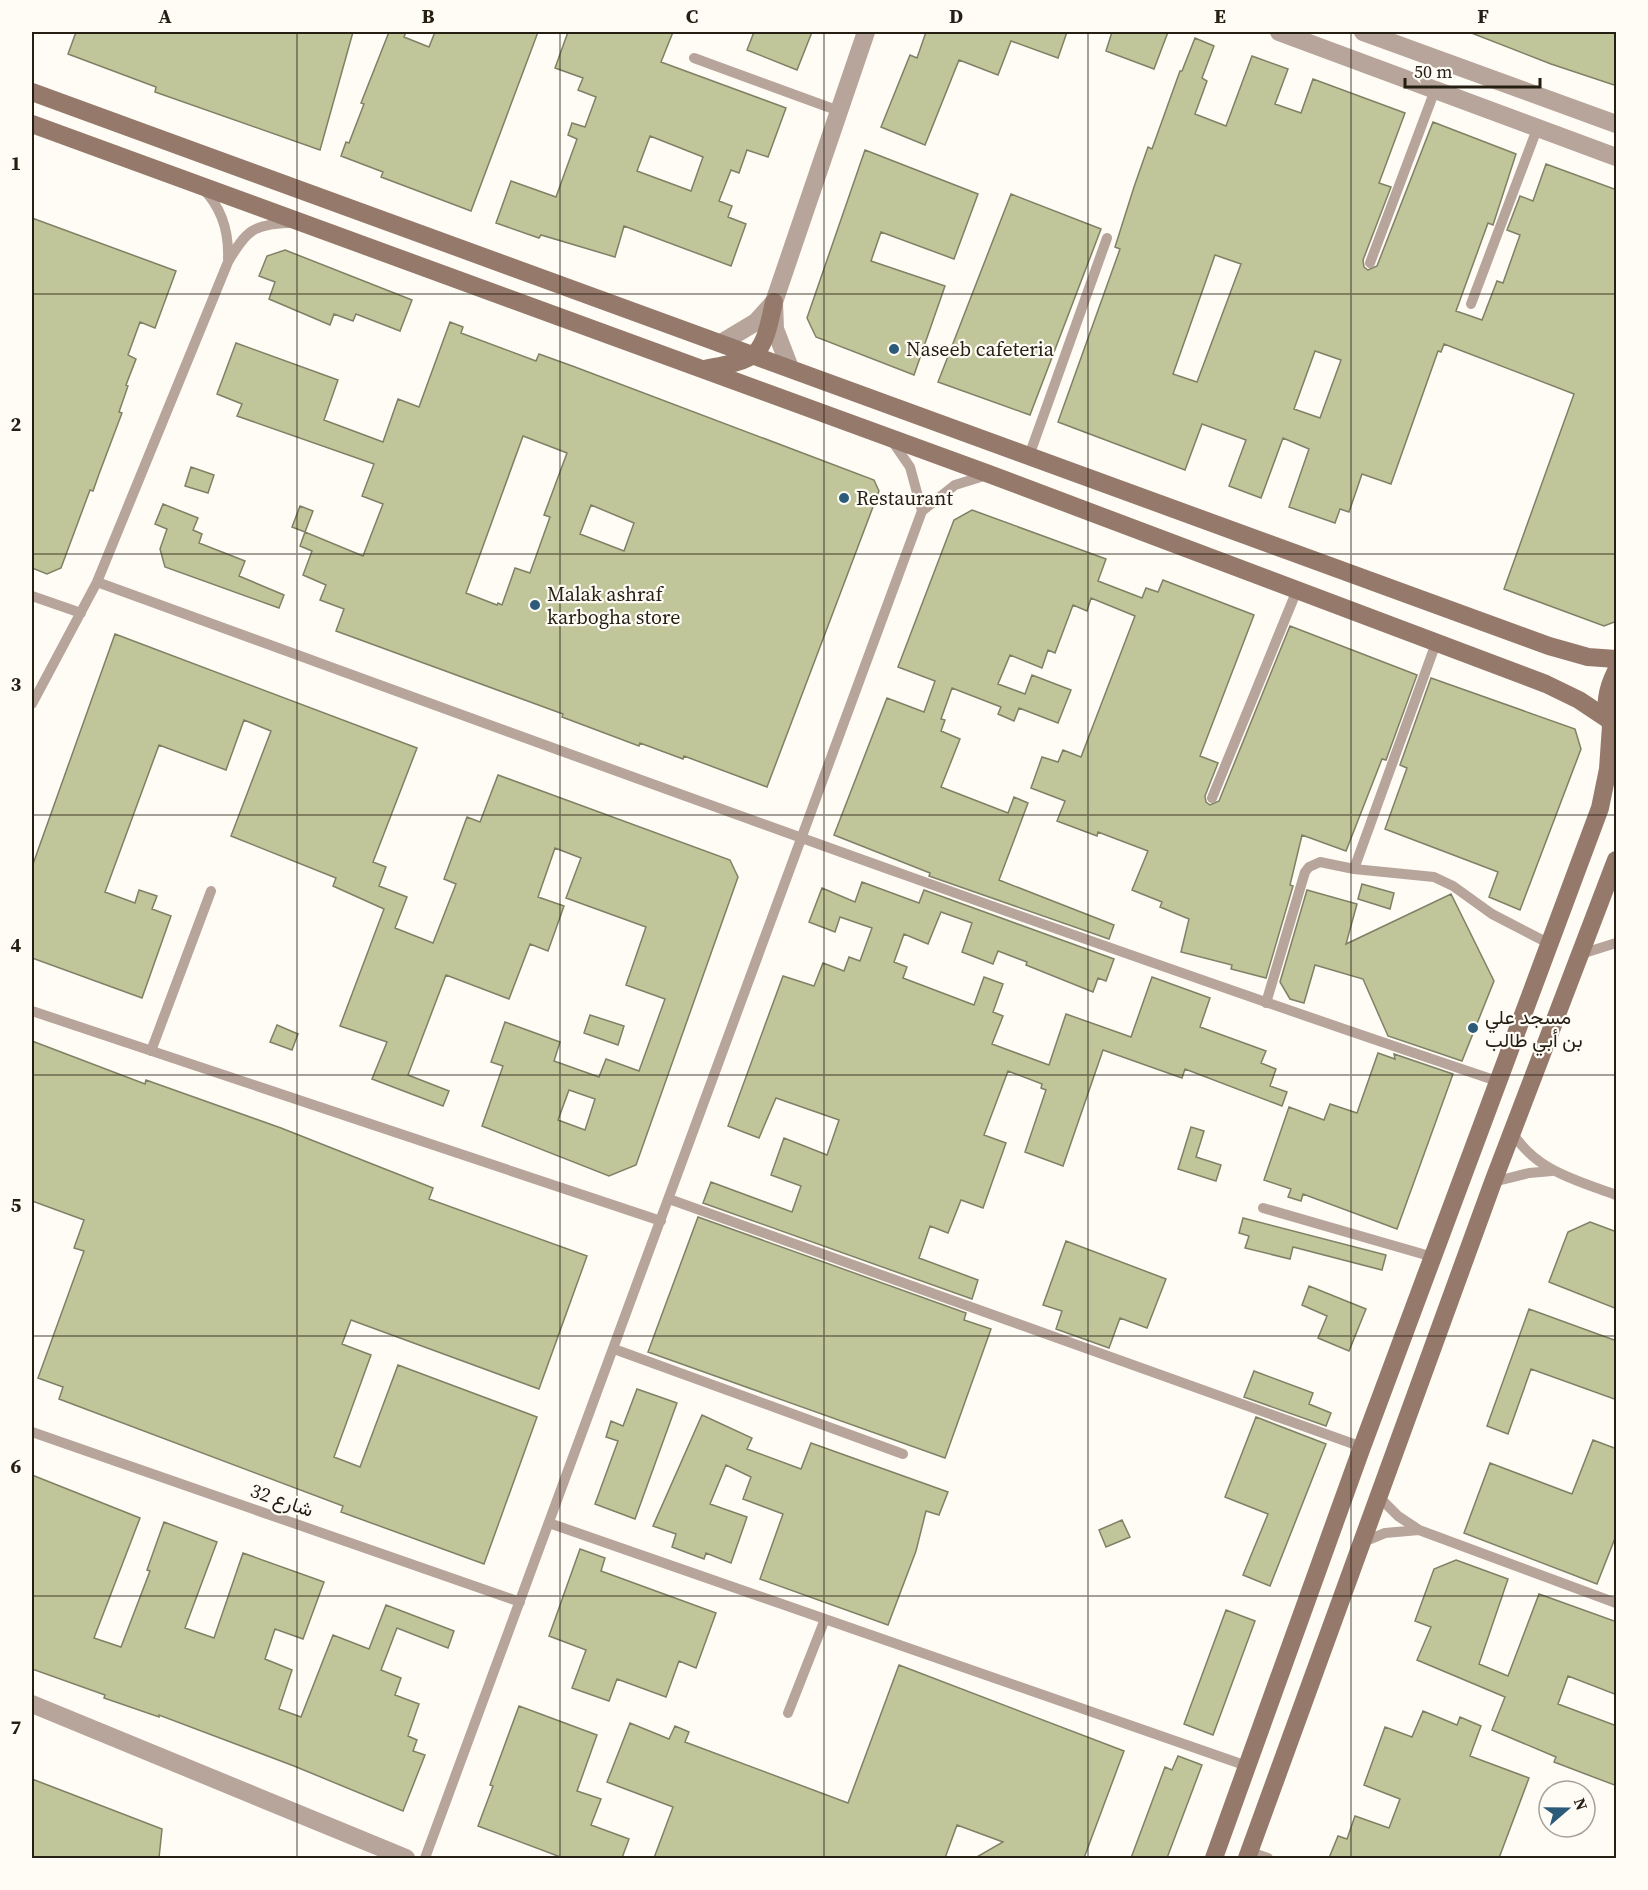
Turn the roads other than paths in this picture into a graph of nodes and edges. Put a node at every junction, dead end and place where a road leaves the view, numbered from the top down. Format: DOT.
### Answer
graph roads {
  1 [pos="866,32"];
  2 [pos="1279,32"];
  3 [pos="1363,32"];
  4 [pos="694,58"];
  5 [pos="1435,90"];
  6 [pos="32,93"];
  7 [pos="839,111"];
  8 [pos="32,124"];
  9 [pos="1617,124"];
  10 [pos="1537,129"];
  11 [pos="1617,157"];
  12 [pos="197,183"];
  13 [pos="298,222"];
  14 [pos="1107,238"];
  15 [pos="228,262"];
  16 [pos="1370,263"];
  17 [pos="774,302"];
  18 [pos="1471,304"];
  19 [pos="721,343"];
  20 [pos="755,355"];
  21 [pos="790,368"];
  22 [pos="702,369"];
  23 [pos="891,440"];
  24 [pos="1029,456"];
  25 [pos="989,474"];
  26 [pos="922,511"];
  27 [pos="97,582"];
  28 [pos="1297,590"];
  29 [pos="32,596"];
  30 [pos="81,613"];
  31 [pos="1436,643"];
  32 [pos="1617,659"];
  33 [pos="1617,671"];
  34 [pos="32,704"];
  35 [pos="1612,726"];
  36 [pos="1212,798"];
  37 [pos="802,838"];
  38 [pos="1617,860"];
  39 [pos="1354,869"];
  40 [pos="211,891"];
  41 [pos="1548,943"];
  42 [pos="1617,943"];
  43 [pos="1581,954"];
  44 [pos="1266,1003"];
  45 [pos="32,1011"];
  46 [pos="151,1052"];
  47 [pos="1497,1081"];
  48 [pos="1512,1132"];
  49 [pos="1552,1172"];
  50 [pos="1493,1182"];
  51 [pos="1617,1195"];
  52 [pos="669,1199"];
  53 [pos="1263,1208"];
  54 [pos="661,1221"];
  55 [pos="1433,1257"];
  56 [pos="614,1349"];
  57 [pos="32,1432"];
  58 [pos="1362,1447"];
  59 [pos="903,1454"];
  60 [pos="1379,1497"];
  61 [pos="549,1523"];
  62 [pos="1419,1530"];
  63 [pos="1363,1542"];
  64 [pos="520,1602"];
  65 [pos="1617,1603"];
  66 [pos="825,1619"];
  67 [pos="32,1704"];
  68 [pos="788,1713"];
  69 [pos="1247,1766"];
  70 [pos="387,1855"];
  71 [pos="1248,1855"];
  72 [pos="406,1858"];
  73 [pos="425,1858"];
  74 [pos="1215,1858"];
  75 [pos="1268,1858"];
  1 -- 7 [label="street"];
  2 -- 5 [label="street"];
  3 -- 9 [label="street"];
  4 -- 7 [label="lane"];
  5 -- 10 [label="street"];
  5 -- 16 [label="lane"];
  6 -- 19 [label="main road"];
  7 -- 17 [label="street"];
  8 -- 12 [label="main road"];
  10 -- 11 [label="street"];
  10 -- 18 [label="lane"];
  12 -- 13 [label="main road"];
  12 -- 15 [label="lane"];
  13 -- 15 [label="lane"];
  13 -- 22 [label="main road"];
  14 -- 24 [label="lane"];
  15 -- 27 [label="lane"];
  17 -- 19 [label="street"];
  17 -- 20 [label="main road"];
  17 -- 21 [label="street"];
  19 -- 20 [label="main road"];
  20 -- 21 [label="main road"];
  20 -- 22 [label="main road"];
  21 -- 24 [label="main road"];
  22 -- 23 [label="main road"];
  23 -- 25 [label="main road"];
  23 -- 26 [label="lane"];
  24 -- 32 [label="main road"];
  25 -- 26 [label="lane"];
  25 -- 28 [label="main road"];
  26 -- 37 [label="lane"];
  27 -- 30 [label="lane"];
  27 -- 37 [label="lane"];
  28 -- 31 [label="main road"];
  28 -- 36 [label="lane"];
  29 -- 30 [label="lane"];
  30 -- 34 [label="lane"];
  31 -- 35 [label="main road"];
  31 -- 39 [label="lane"];
  33 -- 35 [label="main road"];
  35 -- 41 [label="main road"];
  37 -- 44 [label="lane"];
  37 -- 52 [label="lane"];
  38 -- 43 [label="main road"];
  39 -- 41 [label="lane"];
  39 -- 44 [label="lane"];
  40 -- 46 [label="lane"];
  41 -- 47 [label="main road"];
  42 -- 43 [label="lane"];
  43 -- 48 [label="main road"];
  44 -- 47 [label="lane"];
  45 -- 46 [label="lane"];
  46 -- 54 [label="lane"];
  47 -- 55 [label="main road"];
  48 -- 49 [label="lane"];
  48 -- 50 [label="main road"];
  49 -- 50 [label="lane"];
  49 -- 51 [label="lane"];
  50 -- 60 [label="main road"];
  52 -- 54 [label="lane"];
  52 -- 58 [label="lane"];
  53 -- 55 [label="lane"];
  54 -- 56 [label="lane"];
  55 -- 58 [label="main road"];
  56 -- 59 [label="lane"];
  56 -- 61 [label="lane"];
  57 -- 64 [label="lane, شارع 32"];
  58 -- 69 [label="main road"];
  60 -- 62 [label="lane"];
  60 -- 63 [label="main road"];
  61 -- 64 [label="lane"];
  61 -- 66 [label="lane"];
  62 -- 63 [label="lane"];
  62 -- 65 [label="lane"];
  63 -- 71 [label="main road"];
  64 -- 73 [label="lane"];
  66 -- 68 [label="lane"];
  66 -- 69 [label="lane"];
  67 -- 70 [label="street"];
  69 -- 74 [label="main road"];
  70 -- 72 [label="street"];
  71 -- 75 [label="lane"];
}
